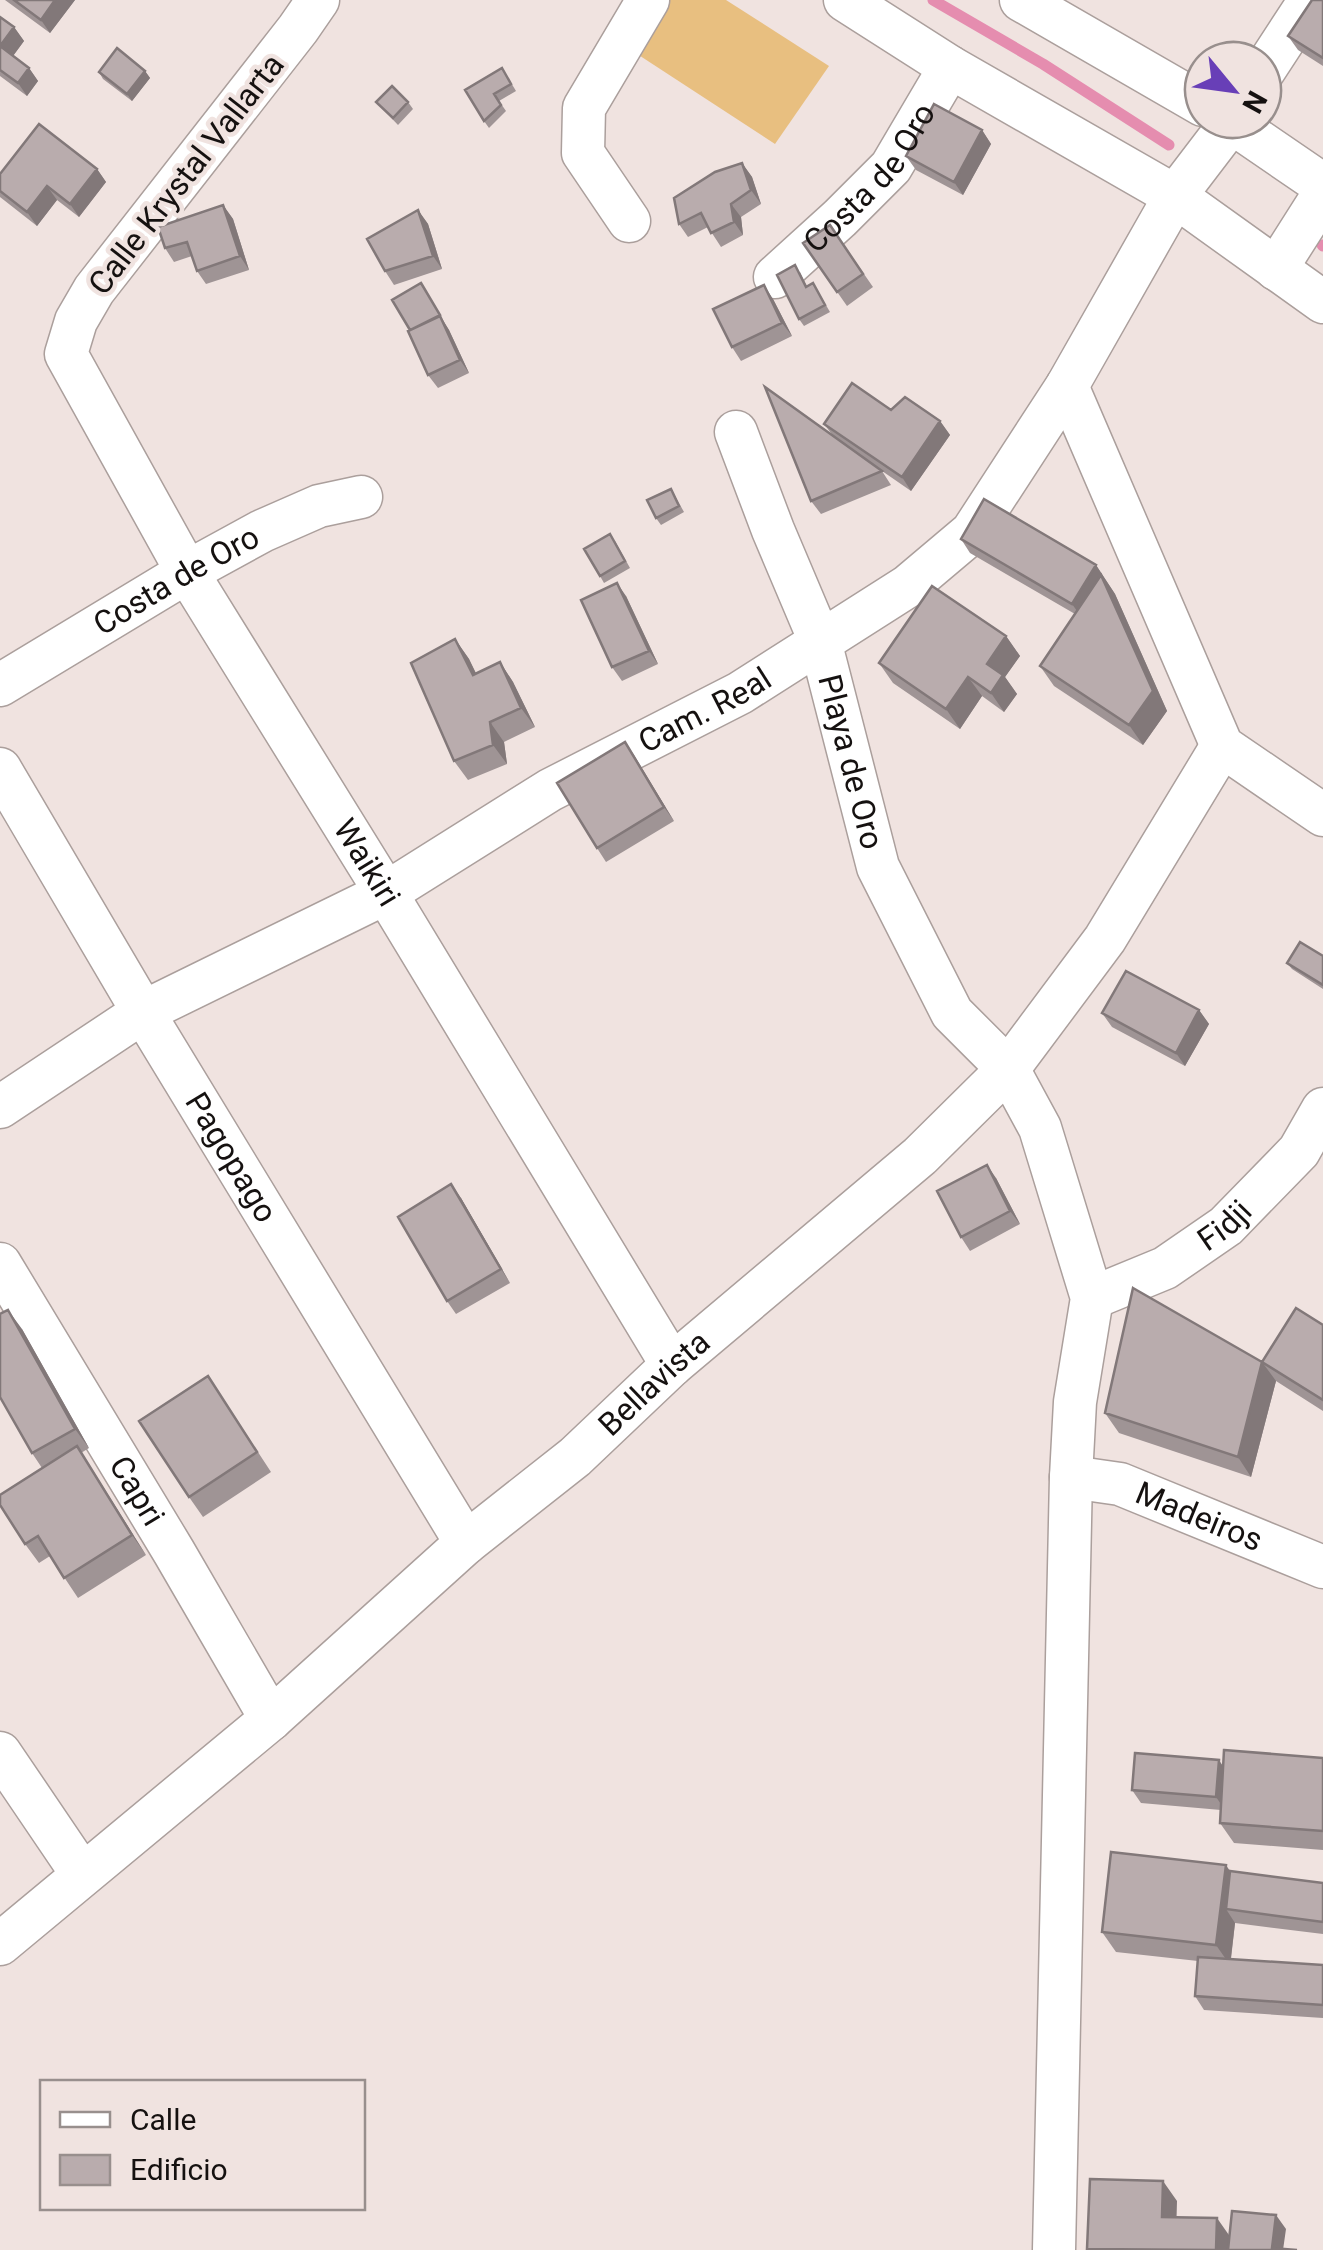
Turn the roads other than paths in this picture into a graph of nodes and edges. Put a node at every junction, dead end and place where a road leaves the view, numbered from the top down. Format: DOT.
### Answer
graph roads {
  1 [pos="318,0"];
  2 [pos="648,0"];
  3 [pos="844,0"];
  4 [pos="1021,0"];
  5 [pos="1310,0"];
  6 [pos="1283,41"];
  7 [pos="950,66"];
  8 [pos="1183,93"];
  9 [pos="1210,140"];
  10 [pos="1257,140"];
  11 [pos="1323,185"];
  12 [pos="1323,195"];
  13 [pos="1176,196"];
  14 [pos="628,221"];
  15 [pos="1276,269"];
  16 [pos="775,276"];
  17 [pos="1323,302"];
  18 [pos="66,354"];
  19 [pos="1067,386"];
  20 [pos="736,432"];
  21 [pos="361,497"];
  22 [pos="187,572"];
  23 [pos="820,641"];
  24 [pos="0,685"];
  25 [pos="1222,746"];
  26 [pos="0,769"];
  27 [pos="1323,815"];
  28 [pos="386,892"];
  29 [pos="143,1012"];
  30 [pos="1008,1069"];
  31 [pos="0,1106"];
  32 [pos="1323,1109"];
  33 [pos="0,1264"];
  34 [pos="1092,1298"];
  35 [pos="672,1365"];
  36 [pos="1070,1476"];
  37 [pos="466,1543"];
  38 [pos="1323,1567"];
  39 [pos="271,1718"];
  40 [pos="0,1753"];
  41 [pos="82,1874"];
  42 [pos="0,1944"];
  43 [pos="1054,2250"];
  1 -- 18 [label="street, Calle Krystal Vallarta"];
  2 -- 14 [label="street"];
  3 -- 7 [label="street"];
  4 -- 8 [label="street"];
  5 -- 6 [label="street"];
  7 -- 13 [label="street"];
  7 -- 16 [label="street, Costa de Oro"];
  9 -- 13 [label="street, Cam. Real"];
  10 -- 11 [label="street"];
  12 -- 15 [label="street"];
  13 -- 15 [label="street"];
  13 -- 19 [label="street, Cam. Real"];
  15 -- 17 [label="street"];
  18 -- 22 [label="street, Waikiri"];
  19 -- 23 [label="street, Cam. Real"];
  19 -- 25 [label="street"];
  20 -- 23 [label="street, Playa de Oro"];
  21 -- 22 [label="street, Costa de Oro"];
  22 -- 24 [label="street, Costa de Oro"];
  22 -- 28 [label="street, Waikiri"];
  23 -- 28 [label="street, Cam. Real"];
  23 -- 30 [label="street, Playa de Oro"];
  25 -- 27 [label="street"];
  25 -- 30 [label="street, Bellavista"];
  26 -- 29 [label="street, Pagopago"];
  28 -- 29 [label="street, Cam. Real"];
  28 -- 35 [label="street, Waikiri"];
  29 -- 31 [label="street, Cam. Real"];
  29 -- 37 [label="street, Pagopago"];
  30 -- 34 [label="street, Playa de Oro"];
  30 -- 35 [label="street, Bellavista"];
  32 -- 34 [label="street, Fidji"];
  33 -- 39 [label="street, Capri"];
  34 -- 36 [label="street"];
  35 -- 37 [label="street, Bellavista"];
  36 -- 38 [label="street, Madeiros"];
  36 -- 43 [label="street"];
  37 -- 39 [label="street, Bellavista"];
  39 -- 41 [label="street, Bellavista"];
  40 -- 41 [label="street"];
  41 -- 42 [label="street, Bellavista"];
}
